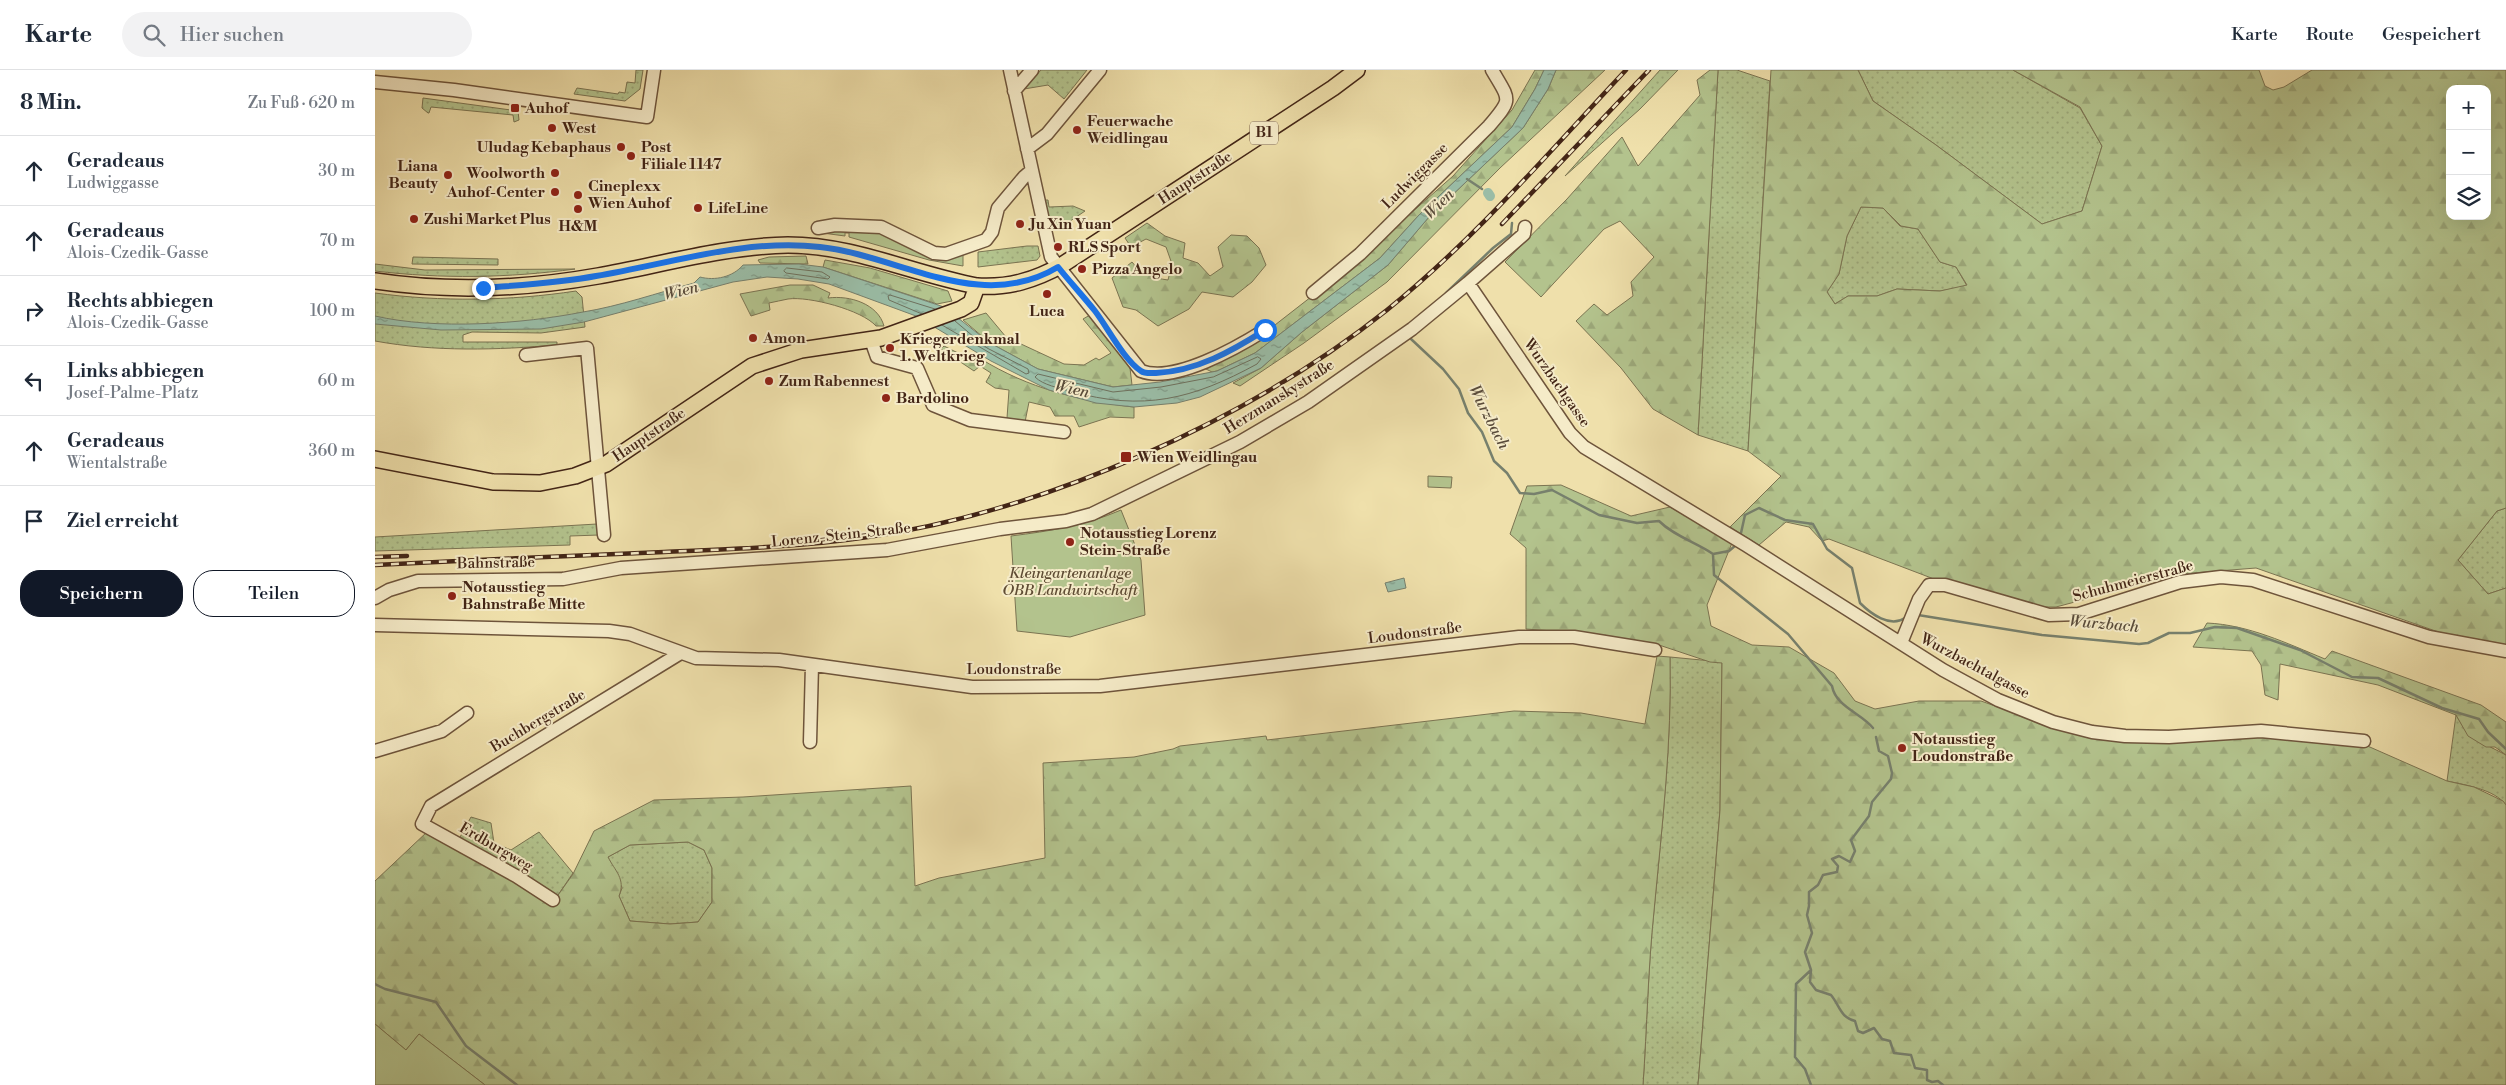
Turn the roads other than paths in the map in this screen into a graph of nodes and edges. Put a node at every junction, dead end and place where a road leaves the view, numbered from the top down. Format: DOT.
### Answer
graph roads {
  1 [pos="654,70"];
  2 [pos="1009,70"];
  3 [pos="1032,70"];
  4 [pos="1100,70"];
  5 [pos="1357,70"];
  6 [pos="1492,70"];
  7 [pos="375,82"];
  8 [pos="1014,92"];
  9 [pos="1027,149"];
  10 [pos="1031,171"];
  11 [pos="1525,227"];
  12 [pos="818,228"];
  13 [pos="1058,267"];
  14 [pos="375,281"];
  15 [pos="1468,283"];
  16 [pos="977,286"];
  17 [pos="1313,293"];
  18 [pos="1265,330"];
  19 [pos="871,340"];
  20 [pos="526,355"];
  21 [pos="1064,432"];
  22 [pos="375,459"];
  23 [pos="598,468"];
  24 [pos="1119,502"];
  25 [pos="604,535"];
  26 [pos="1746,545"];
  27 [pos="621,568"];
  28 [pos="375,598"];
  29 [pos="375,626"];
  30 [pos="1903,637"];
  31 [pos="1655,650"];
  32 [pos="2506,652"];
  33 [pos="679,654"];
  34 [pos="812,665"];
  35 [pos="467,713"];
  36 [pos="810,742"];
  37 [pos="2365,742"];
  38 [pos="375,751"];
  39 [pos="422,824"];
  40 [pos="553,900"];
  1 -- 7 [label="street"];
  2 -- 8 [label="street"];
  3 -- 8 [label="street"];
  4 -- 9 [label="street"];
  5 -- 13 [label="main road, Hauptstraße / B1"];
  6 -- 17 [label="street, Ludwiggasse"];
  8 -- 9 [label="street"];
  9 -- 10 [label="street"];
  10 -- 12 [label="street"];
  10 -- 13 [label="street"];
  11 -- 15 [label="street"];
  13 -- 16 [label="main road, B1"];
  13 -- 18 [label="street"];
  14 -- 16 [label="main road, B1"];
  15 -- 24 [label="street, Herzmanskystraße"];
  15 -- 26 [label="street, Wurzbachgasse"];
  16 -- 19 [label="main road, Hauptstraße"];
  19 -- 21 [label="street"];
  19 -- 23 [label="main road, Hauptstraße"];
  20 -- 23 [label="street"];
  22 -- 23 [label="main road, Hauptstraße"];
  23 -- 25 [label="street"];
  24 -- 27 [label="street, Lorenz-Stein-Straße"];
  26 -- 30 [label="street, Wurzbachtalgasse"];
  27 -- 28 [label="street, Bahnstraße"];
  29 -- 33 [label="street, Loudonstraße"];
  30 -- 32 [label="street, Schuhmeierstraße"];
  30 -- 37 [label="street, Wurzbachtalgasse"];
  31 -- 34 [label="street, Loudonstraße"];
  33 -- 34 [label="street, Loudonstraße"];
  33 -- 39 [label="street, Buchbergstraße"];
  34 -- 36 [label="street"];
  35 -- 38 [label="street"];
  39 -- 40 [label="street, Erdburgweg"];
}
